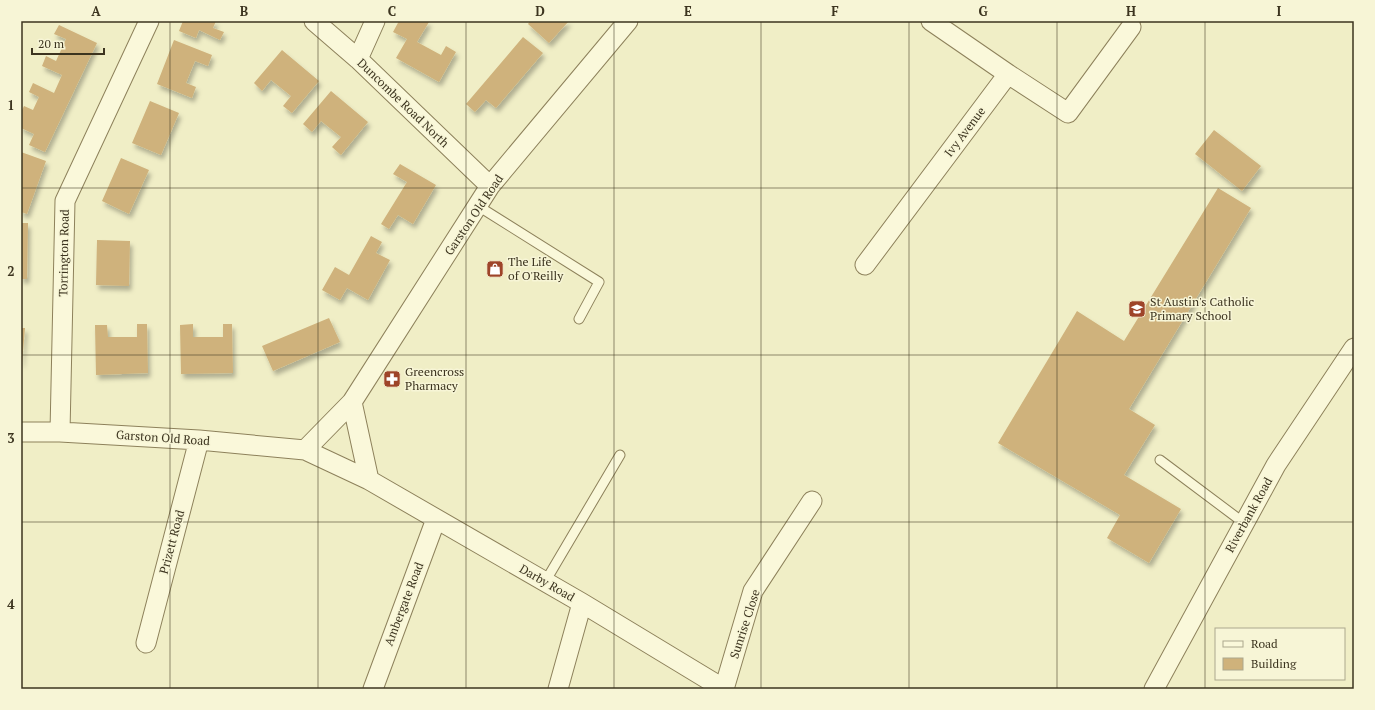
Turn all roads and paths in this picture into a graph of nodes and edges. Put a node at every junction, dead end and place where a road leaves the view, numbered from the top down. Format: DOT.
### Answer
graph roads {
  1 [pos="149,21"];
  2 [pos="314,21"];
  3 [pos="375,21"];
  4 [pos="628,21"];
  5 [pos="931,21"];
  6 [pos="1131,27"];
  7 [pos="358,59"];
  8 [pos="1008,74"];
  9 [pos="490,186"];
  10 [pos="478,206"];
  11 [pos="865,265"];
  12 [pos="579,319"];
  13 [pos="1354,348"];
  14 [pos="352,402"];
  15 [pos="21,432"];
  16 [pos="60,432"];
  17 [pos="199,440"];
  18 [pos="304,450"];
  19 [pos="620,455"];
  20 [pos="1160,460"];
  21 [pos="370,480"];
  22 [pos="812,501"];
  23 [pos="436,519"];
  24 [pos="1244,523"];
  25 [pos="545,582"];
  26 [pos="582,603"];
  27 [pos="146,643"];
  28 [pos="373,689"];
  29 [pos="558,689"];
  30 [pos="724,689"];
  31 [pos="1154,689"];
  1 -- 16 [label="street, Torrington Road"];
  2 -- 7 [label="street, Duncombe Road North"];
  3 -- 7 [label="street"];
  4 -- 9 [label="street, Garston Old Road"];
  5 -- 8 [label="street"];
  6 -- 8 [label="street"];
  7 -- 9 [label="street, Duncombe Road North"];
  8 -- 11 [label="street, Ivy Avenue"];
  9 -- 10 [label="street, Garston Old Road"];
  10 -- 12 [label="lane"];
  10 -- 14 [label="street, Garston Old Road"];
  13 -- 24 [label="street, Riverbank Road"];
  14 -- 18 [label="street, Garston Old Road"];
  14 -- 21 [label="street"];
  15 -- 16 [label="street, Garston Old Road"];
  16 -- 17 [label="street, Garston Old Road"];
  17 -- 18 [label="street, Garston Old Road"];
  17 -- 27 [label="street, Prizett Road"];
  18 -- 21 [label="street, Garston Old Road"];
  19 -- 25 [label="lane"];
  20 -- 24 [label="lane"];
  21 -- 23 [label="street, Darby Road"];
  22 -- 30 [label="street, Sunrise Close"];
  23 -- 25 [label="street, Darby Road"];
  23 -- 28 [label="street, Ambergate Road"];
  24 -- 31 [label="street, Riverbank Road"];
  25 -- 26 [label="street, Darby Road"];
  26 -- 29 [label="street"];
  26 -- 30 [label="street, Darby Road"];
}
